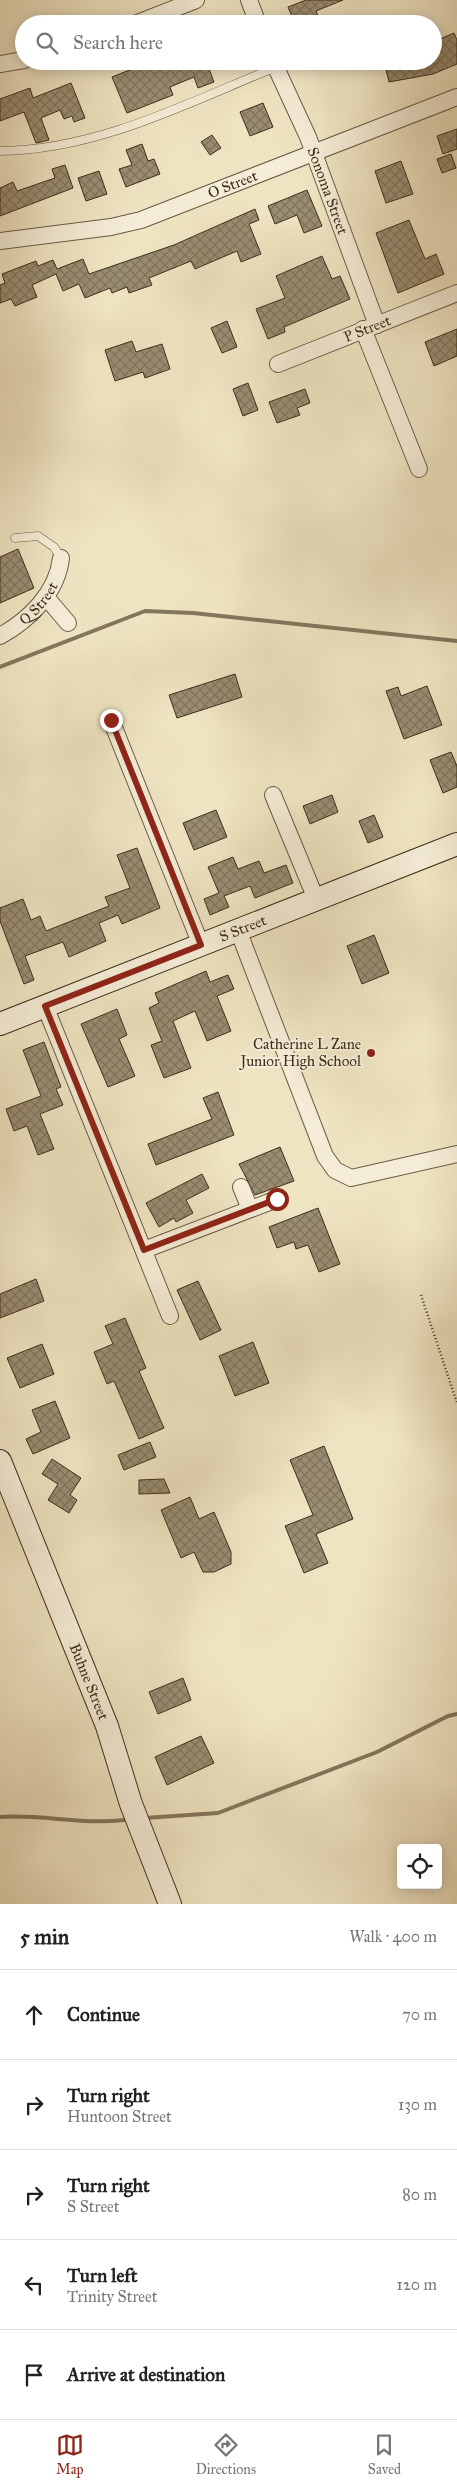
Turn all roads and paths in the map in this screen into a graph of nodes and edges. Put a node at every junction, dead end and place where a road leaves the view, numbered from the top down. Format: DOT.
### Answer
graph roads {
  1 [pos="196,0"];
  2 [pos="248,0"];
  3 [pos="158,15"];
  4 [pos="254,15"];
  5 [pos="15,62"];
  6 [pos="0,64"];
  7 [pos="261,70"];
  8 [pos="278,70"];
  9 [pos="457,97"];
  10 [pos="0,151"];
  11 [pos="314,152"];
  12 [pos="0,241"];
  13 [pos="457,292"];
  14 [pos="370,327"];
  15 [pos="278,364"];
  16 [pos="419,469"];
  17 [pos="15,538"];
  18 [pos="60,558"];
  19 [pos="46,597"];
  20 [pos="68,623"];
  21 [pos="0,636"];
  22 [pos="111,720"];
  23 [pos="273,795"];
  24 [pos="457,844"];
  25 [pos="316,899"];
  26 [pos="238,930"];
  27 [pos="201,945"];
  28 [pos="45,1006"];
  29 [pos="0,1024"];
  30 [pos="457,1154"];
  31 [pos="241,1187"];
  32 [pos="277,1199"];
  33 [pos="250,1210"];
  34 [pos="144,1250"];
  35 [pos="421,1295"];
  36 [pos="170,1316"];
  37 [pos="457,1403"];
  38 [pos="0,1461"];
  39 [pos="170,1904"];
  1 -- 3 [label="street"];
  2 -- 4 [label="street"];
  5 -- 6 [label="street"];
  7 -- 10 [label="lane"];
  8 -- 11 [label="street, Sonoma Street"];
  9 -- 11 [label="street, O Street"];
  11 -- 12 [label="street, O Street"];
  11 -- 14 [label="street, Sonoma Street"];
  13 -- 14 [label="street, P Street"];
  14 -- 15 [label="street, P Street"];
  14 -- 16 [label="street, Sonoma Street"];
  17 -- 18 [label="lane"];
  18 -- 19 [label="street, Q Street"];
  19 -- 20 [label="street"];
  19 -- 21 [label="street, Q Street"];
  22 -- 27 [label="street"];
  23 -- 25 [label="street"];
  24 -- 25 [label="main road, S Street"];
  25 -- 26 [label="main road, S Street"];
  26 -- 27 [label="main road, S Street"];
  26 -- 30 [label="street"];
  27 -- 28 [label="main road, S Street"];
  28 -- 29 [label="main road, S Street"];
  28 -- 34 [label="street"];
  31 -- 33 [label="street"];
  32 -- 33 [label="street"];
  33 -- 34 [label="street"];
  34 -- 36 [label="street"];
  35 -- 37 [label="path"];
  38 -- 39 [label="main road, Buhne Street"];
}
